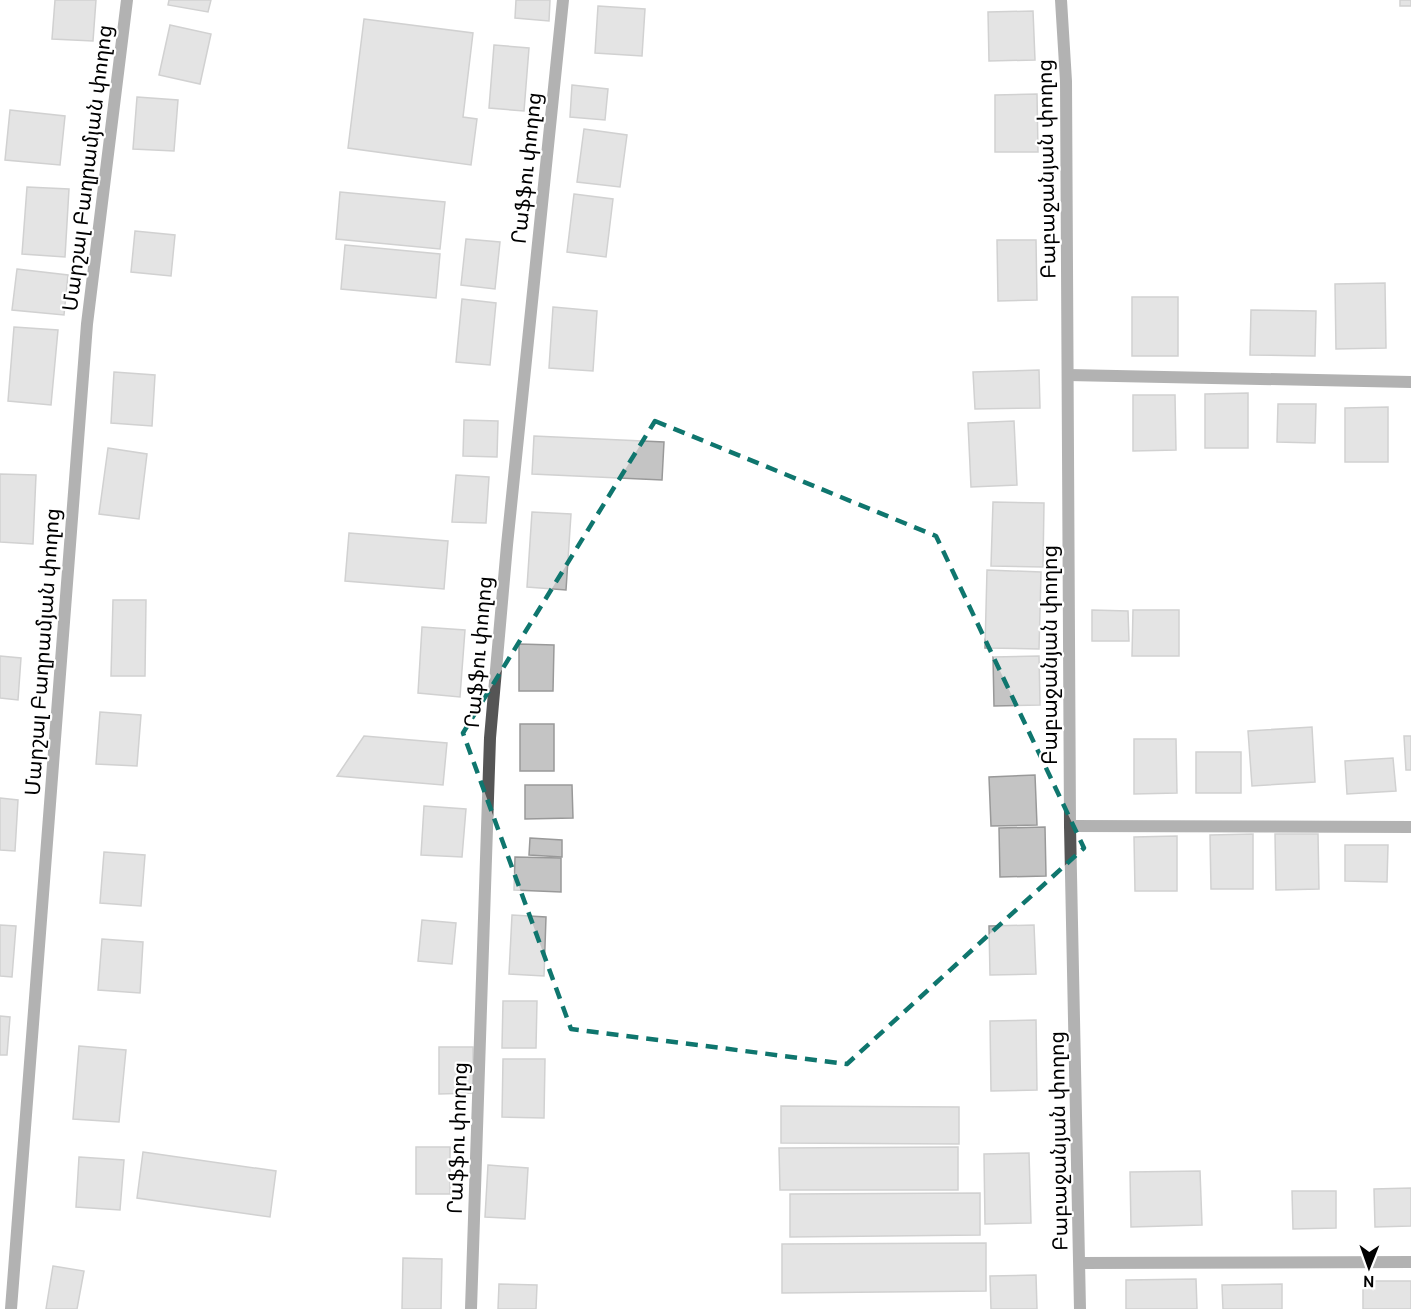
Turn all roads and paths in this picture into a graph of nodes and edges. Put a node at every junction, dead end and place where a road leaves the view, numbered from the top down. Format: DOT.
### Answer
graph roads {
  1 [pos="127,0"];
  2 [pos="563,0"];
  3 [pos="1061,0"];
  4 [pos="1068,375"];
  5 [pos="1411,382"];
  6 [pos="1070,826"];
  7 [pos="1411,827"];
  8 [pos="1411,1262"];
  9 [pos="1080,1263"];
  10 [pos="11,1309"];
  11 [pos="471,1309"];
  12 [pos="1080,1309"];
  1 -- 10 [label="street, Մարշալ Բաղրամյան փողոց"];
  2 -- 11 [label="street, Րաֆֆու փողոց"];
  3 -- 4 [label="street, Բաբաջանյան փողոց"];
  4 -- 5 [label="street"];
  4 -- 6 [label="street, Բաբաջանյան փողոց"];
  6 -- 7 [label="street"];
  6 -- 9 [label="street, Բաբաջանյան փողոց"];
  8 -- 9 [label="street"];
  9 -- 12 [label="street, Բաբաջանյան փողոց"];
}
